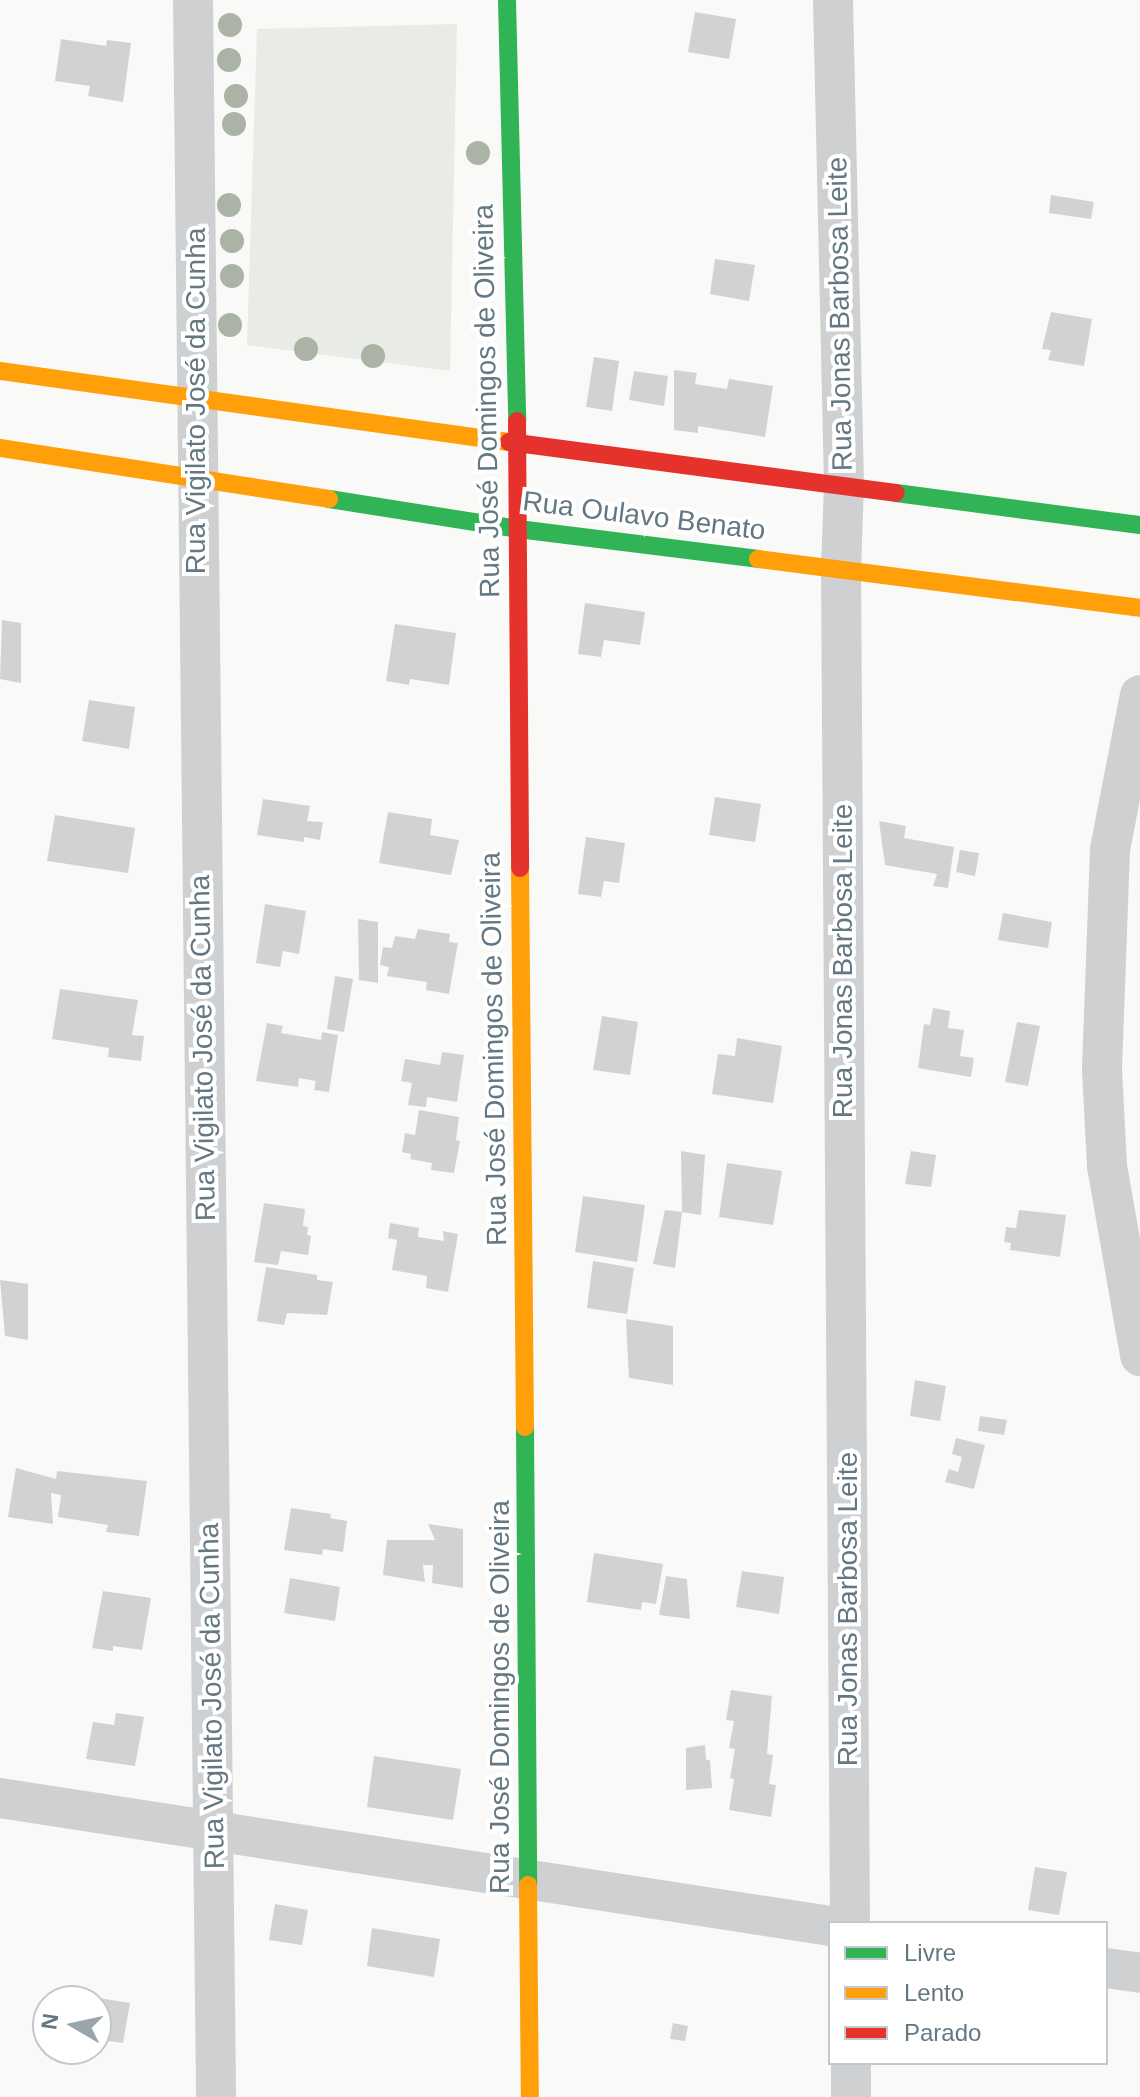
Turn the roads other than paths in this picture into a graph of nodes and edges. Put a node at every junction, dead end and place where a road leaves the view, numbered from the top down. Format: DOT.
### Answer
graph roads {
  1 [pos="193,0"];
  2 [pos="507,0"];
  3 [pos="833,0"];
  4 [pos="0,371"];
  5 [pos="198,401"];
  6 [pos="517,443"];
  7 [pos="0,448"];
  8 [pos="196,479"];
  9 [pos="844,484"];
  10 [pos="1140,525"];
  11 [pos="518,529"];
  12 [pos="841,569"];
  13 [pos="1140,608"];
  14 [pos="1140,695"];
  15 [pos="1140,1356"];
  16 [pos="0,1798"];
  17 [pos="214,1828"];
  18 [pos="530,1881"];
  19 [pos="850,1921"];
  20 [pos="828,1926"];
  21 [pos="1108,1968"];
  22 [pos="1140,1973"];
  23 [pos="851,2065"];
  24 [pos="216,2097"];
  25 [pos="530,2097"];
  26 [pos="851,2097"];
  1 -- 5 [label="street, Rua Vigilato José da Cunha"];
  2 -- 6 [label="street, Rua José Domingos de Oliveira"];
  3 -- 9 [label="street, Rua Jonas Barbosa Leite"];
  4 -- 5 [label="street, Rua Oulavo Benato"];
  5 -- 6 [label="street, Rua Oulavo Benato"];
  5 -- 8 [label="street, Rua Vigilato José da Cunha"];
  6 -- 9 [label="street, Rua Oulavo Benato"];
  6 -- 11 [label="street, Rua José Domingos de Oliveira"];
  7 -- 8 [label="street, Rua Oulavo Benato"];
  8 -- 11 [label="street, Rua Oulavo Benato"];
  8 -- 17 [label="street, Rua Vigilato José da Cunha"];
  9 -- 10 [label="street, Rua Oulavo Benato"];
  9 -- 12 [label="street, Rua Jonas Barbosa Leite"];
  11 -- 12 [label="street, Rua Oulavo Benato"];
  11 -- 18 [label="street, Rua José Domingos de Oliveira"];
  12 -- 13 [label="street, Rua Oulavo Benato"];
  12 -- 19 [label="street, Rua Jonas Barbosa Leite"];
  14 -- 15 [label="street"];
  16 -- 17 [label="street"];
  17 -- 18 [label="street"];
  17 -- 24 [label="street, Rua Vigilato José da Cunha"];
  18 -- 20 [label="street"];
  18 -- 25 [label="street, Rua José Domingos de Oliveira"];
  21 -- 22 [label="street"];
  23 -- 26 [label="street"];
}
